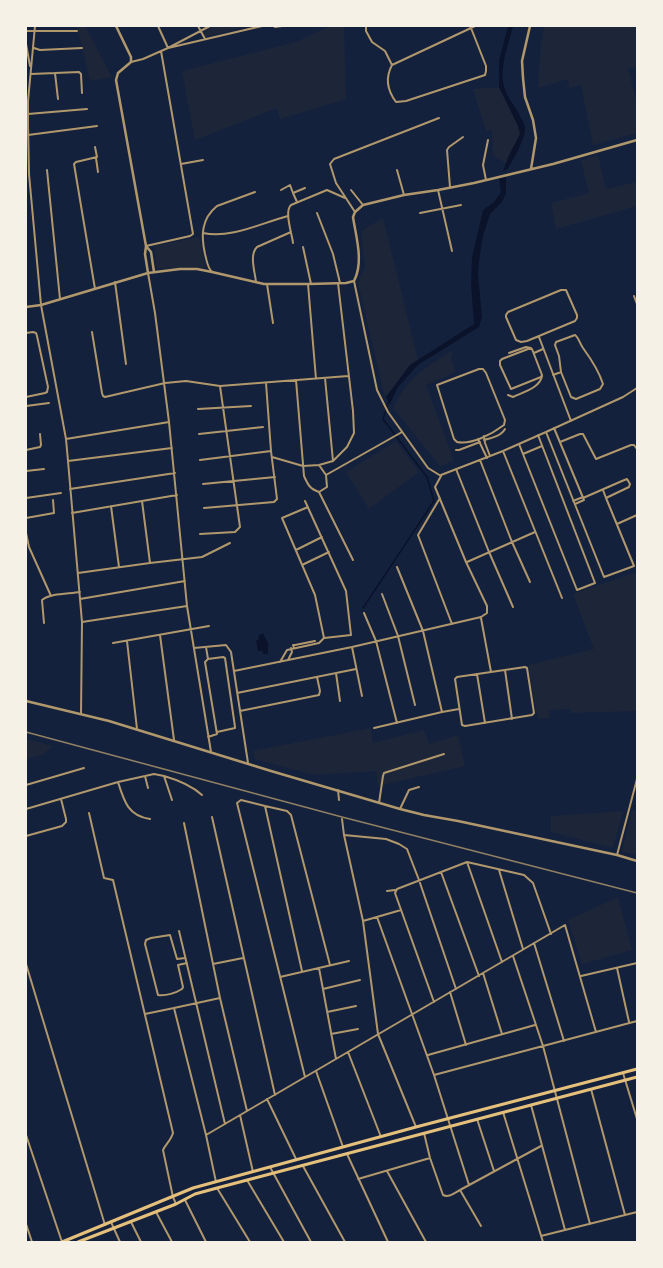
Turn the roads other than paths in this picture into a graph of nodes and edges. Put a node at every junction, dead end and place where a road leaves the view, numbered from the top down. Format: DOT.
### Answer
graph roads {
  1 [pos="36,26"];
  2 [pos="116,26"];
  3 [pos="158,26"];
  4 [pos="198,26"];
  5 [pos="210,26"];
  6 [pos="262,26"];
  7 [pos="274,26"];
  8 [pos="282,26"];
  9 [pos="366,26"];
  10 [pos="475,26"];
  11 [pos="530,26"];
  12 [pos="470,27"];
  13 [pos="35,30"];
  14 [pos="26,31"];
  15 [pos="77,31"];
  16 [pos="200,31"];
  17 [pos="206,39"];
  18 [pos="26,44"];
  19 [pos="34,48"];
  20 [pos="82,48"];
  21 [pos="168,48"];
  22 [pos="161,51"];
  23 [pos="131,62"];
  24 [pos="392,65"];
  25 [pos="31,70"];
  26 [pos="55,73"];
  27 [pos="31,74"];
  28 [pos="82,93"];
  29 [pos="58,98"];
  30 [pos="27,101"];
  31 [pos="87,109"];
  32 [pos="28,114"];
  33 [pos="439,118"];
  34 [pos="97,126"];
  35 [pos="27,127"];
  36 [pos="28,135"];
  37 [pos="463,137"];
  38 [pos="488,140"];
  39 [pos="637,140"];
  40 [pos="95,147"];
  41 [pos="27,152"];
  42 [pos="96,158"];
  43 [pos="203,160"];
  44 [pos="181,164"];
  45 [pos="531,169"];
  46 [pos="47,170"];
  47 [pos="397,170"];
  48 [pos="98,172"];
  49 [pos="28,174"];
  50 [pos="486,180"];
  51 [pos="450,187"];
  52 [pos="305,188"];
  53 [pos="281,190"];
  54 [pos="351,190"];
  55 [pos="438,190"];
  56 [pos="254,192"];
  57 [pos="293,193"];
  58 [pos="404,195"];
  59 [pos="345,198"];
  60 [pos="297,202"];
  61 [pos="461,204"];
  62 [pos="363,205"];
  63 [pos="442,208"];
  64 [pos="355,212"];
  65 [pos="317,213"];
  66 [pos="420,213"];
  67 [pos="288,216"];
  68 [pos="291,232"];
  69 [pos="203,233"];
  70 [pos="293,243"];
  71 [pos="146,246"];
  72 [pos="303,247"];
  73 [pos="452,251"];
  74 [pos="154,272"];
  75 [pos="212,272"];
  76 [pos="148,273"];
  77 [pos="354,281"];
  78 [pos="115,282"];
  79 [pos="256,282"];
  80 [pos="339,283"];
  81 [pos="267,284"];
  82 [pos="309,284"];
  83 [pos="96,289"];
  84 [pos="634,296"];
  85 [pos="60,299"];
  86 [pos="41,304"];
  87 [pos="637,304"];
  88 [pos="26,307"];
  89 [pos="273,323"];
  90 [pos="92,332"];
  91 [pos="26,333"];
  92 [pos="538,337"];
  93 [pos="532,349"];
  94 [pos="543,349"];
  95 [pos="509,353"];
  96 [pos="534,353"];
  97 [pos="126,364"];
  98 [pos="560,372"];
  99 [pos="542,375"];
  100 [pos="553,375"];
  101 [pos="348,376"];
  102 [pos="325,378"];
  103 [pos="316,379"];
  104 [pos="296,380"];
  105 [pos="266,382"];
  106 [pos="165,383"];
  107 [pos="220,386"];
  108 [pos="637,388"];
  109 [pos="508,395"];
  110 [pos="26,397"];
  111 [pos="49,403"];
  112 [pos="26,406"];
  113 [pos="251,406"];
  114 [pos="223,407"];
  115 [pos="198,409"];
  116 [pos="571,421"];
  117 [pos="169,422"];
  118 [pos="263,427"];
  119 [pos="554,428"];
  120 [pos="505,429"];
  121 [pos="227,431"];
  122 [pos="402,432"];
  123 [pos="546,432"];
  124 [pos="40,434"];
  125 [pos="199,434"];
  126 [pos="538,435"];
  127 [pos="484,436"];
  128 [pos="66,439"];
  129 [pos="478,439"];
  130 [pos="484,440"];
  131 [pos="480,442"];
  132 [pos="560,442"];
  133 [pos="519,444"];
  134 [pos="542,446"];
  135 [pos="172,448"];
  136 [pos="637,449"];
  137 [pos="26,450"];
  138 [pos="456,450"];
  139 [pos="271,451"];
  140 [pos="503,451"];
  141 [pos="523,455"];
  142 [pos="230,456"];
  143 [pos="272,457"];
  144 [pos="488,457"];
  145 [pos="200,460"];
  146 [pos="480,460"];
  147 [pos="68,461"];
  148 [pos="333,461"];
  149 [pos="319,465"];
  150 [pos="302,466"];
  151 [pos="44,469"];
  152 [pos="456,470"];
  153 [pos="26,471"];
  154 [pos="175,473"];
  155 [pos="326,475"];
  156 [pos="441,476"];
  157 [pos="275,477"];
  158 [pos="233,481"];
  159 [pos="203,484"];
  160 [pos="70,489"];
  161 [pos="603,490"];
  162 [pos="61,492"];
  163 [pos="319,492"];
  164 [pos="177,495"];
  165 [pos="26,498"];
  166 [pos="440,498"];
  167 [pos="583,498"];
  168 [pos="606,498"];
  169 [pos="53,500"];
  170 [pos="142,501"];
  171 [pos="304,501"];
  172 [pos="574,501"];
  173 [pos="575,504"];
  174 [pos="236,505"];
  175 [pos="111,506"];
  176 [pos="308,507"];
  177 [pos="204,508"];
  178 [pos="72,513"];
  179 [pos="637,515"];
  180 [pos="26,518"];
  181 [pos="617,524"];
  182 [pos="535,532"];
  183 [pos="26,533"];
  184 [pos="200,534"];
  185 [pos="322,537"];
  186 [pos="230,542"];
  187 [pos="512,542"];
  188 [pos="296,550"];
  189 [pos="329,552"];
  190 [pos="489,552"];
  191 [pos="182,560"];
  192 [pos="352,560"];
  193 [pos="466,562"];
  194 [pos="150,563"];
  195 [pos="302,565"];
  196 [pos="119,567"];
  197 [pos="396,567"];
  198 [pos="78,573"];
  199 [pos="185,581"];
  200 [pos="530,582"];
  201 [pos="80,592"];
  202 [pos="382,594"];
  203 [pos="51,596"];
  204 [pos="562,598"];
  205 [pos="80,599"];
  206 [pos="187,606"];
  207 [pos="513,607"];
  208 [pos="364,613"];
  209 [pos="481,617"];
  210 [pos="82,622"];
  211 [pos="44,623"];
  212 [pos="452,624"];
  213 [pos="209,626"];
  214 [pos="191,630"];
  215 [pos="423,631"];
  216 [pos="160,635"];
  217 [pos="398,636"];
  218 [pos="324,638"];
  219 [pos="127,641"];
  220 [pos="315,641"];
  221 [pos="376,641"];
  222 [pos="113,643"];
  223 [pos="206,647"];
  224 [pos="352,647"];
  225 [pos="194,648"];
  226 [pos="292,648"];
  227 [pos="208,659"];
  228 [pos="288,660"];
  229 [pos="280,662"];
  230 [pos="356,669"];
  231 [pos="234,670"];
  232 [pos="505,670"];
  233 [pos="491,672"];
  234 [pos="336,673"];
  235 [pos="477,674"];
  236 [pos="317,677"];
  237 [pos="237,693"];
  238 [pos="362,696"];
  239 [pos="26,701"];
  240 [pos="340,701"];
  241 [pos="415,705"];
  242 [pos="459,709"];
  243 [pos="240,711"];
  244 [pos="442,712"];
  245 [pos="81,714"];
  246 [pos="512,719"];
  247 [pos="397,723"];
  248 [pos="485,723"];
  249 [pos="374,728"];
  250 [pos="137,729"];
  251 [pos="217,732"];
  252 [pos="208,737"];
  253 [pos="174,740"];
  254 [pos="211,752"];
  255 [pos="444,754"];
  256 [pos="248,763"];
  257 [pos="84,768"];
  258 [pos="145,776"];
  259 [pos="164,776"];
  260 [pos="637,779"];
  261 [pos="118,782"];
  262 [pos="26,785"];
  263 [pos="419,787"];
  264 [pos="148,788"];
  265 [pos="338,790"];
  266 [pos="202,795"];
  267 [pos="61,799"];
  268 [pos="172,800"];
  269 [pos="339,800"];
  270 [pos="379,803"];
  271 [pos="265,806"];
  272 [pos="26,809"];
  273 [pos="400,809"];
  274 [pos="89,813"];
  275 [pos="212,817"];
  276 [pos="150,819"];
  277 [pos="342,819"];
  278 [pos="184,823"];
  279 [pos="344,835"];
  280 [pos="26,836"];
  281 [pos="617,855"];
  282 [pos="637,861"];
  283 [pos="467,862"];
  284 [pos="499,870"];
  285 [pos="441,872"];
  286 [pos="419,880"];
  287 [pos="387,890"];
  288 [pos="396,890"];
  289 [pos="401,910"];
  290 [pos="377,917"];
  291 [pos="363,921"];
  292 [pos="179,931"];
  293 [pos="551,934"];
  294 [pos="534,943"];
  295 [pos="524,950"];
  296 [pos="513,956"];
  297 [pos="186,958"];
  298 [pos="243,958"];
  299 [pos="349,961"];
  300 [pos="502,962"];
  301 [pos="187,963"];
  302 [pos="637,963"];
  303 [pos="26,964"];
  304 [pos="213,964"];
  305 [pos="330,965"];
  306 [pos="319,968"];
  307 [pos="617,968"];
  308 [pos="302,971"];
  309 [pos="483,974"];
  310 [pos="479,976"];
  311 [pos="581,976"];
  312 [pos="280,977"];
  313 [pos="360,980"];
  314 [pos="323,989"];
  315 [pos="456,989"];
  316 [pos="450,992"];
  317 [pos="220,998"];
  318 [pos="434,1002"];
  319 [pos="196,1003"];
  320 [pos="356,1006"];
  321 [pos="174,1008"];
  322 [pos="327,1012"];
  323 [pos="145,1014"];
  324 [pos="412,1015"];
  325 [pos="637,1021"];
  326 [pos="630,1022"];
  327 [pos="535,1025"];
  328 [pos="358,1028"];
  329 [pos="596,1032"];
  330 [pos="331,1034"];
  331 [pos="378,1034"];
  332 [pos="502,1034"];
  333 [pos="564,1040"];
  334 [pos="466,1045"];
  335 [pos="543,1046"];
  336 [pos="348,1052"];
  337 [pos="428,1055"];
  338 [pos="336,1059"];
  339 [pos="637,1069"];
  340 [pos="316,1071"];
  341 [pos="623,1073"];
  342 [pos="434,1075"];
  343 [pos="305,1077"];
  344 [pos="637,1077"];
  345 [pos="625,1080"];
  346 [pos="591,1089"];
  347 [pos="554,1091"];
  348 [pos="275,1095"];
  349 [pos="556,1098"];
  350 [pos="267,1099"];
  351 [pos="531,1105"];
  352 [pos="247,1111"];
  353 [pos="503,1112"];
  354 [pos="240,1115"];
  355 [pos="449,1119"];
  356 [pos="477,1119"];
  357 [pos="637,1119"];
  358 [pos="225,1124"];
  359 [pos="451,1125"];
  360 [pos="416,1127"];
  361 [pos="424,1133"];
  362 [pos="26,1135"];
  363 [pos="206,1135"];
  364 [pos="381,1137"];
  365 [pos="542,1146"];
  366 [pos="343,1148"];
  367 [pos="347,1154"];
  368 [pos="430,1158"];
  369 [pos="517,1159"];
  370 [pos="297,1160"];
  371 [pos="303,1166"];
  372 [pos="270,1167"];
  373 [pos="387,1171"];
  374 [pos="494,1171"];
  375 [pos="253,1172"];
  376 [pos="273,1174"];
  377 [pos="358,1179"];
  378 [pos="247,1180"];
  379 [pos="216,1182"];
  380 [pos="469,1185"];
  381 [pos="217,1188"];
  382 [pos="460,1190"];
  383 [pos="173,1197"];
  384 [pos="184,1200"];
  385 [pos="176,1204"];
  386 [pos="156,1212"];
  387 [pos="637,1212"];
  388 [pos="625,1215"];
  389 [pos="111,1222"];
  390 [pos="131,1222"];
  391 [pos="26,1224"];
  392 [pos="105,1224"];
  393 [pos="590,1224"];
  394 [pos="481,1226"];
  395 [pos="113,1228"];
  396 [pos="565,1230"];
  397 [pos="541,1236"];
  398 [pos="87,1241"];
  399 [pos="32,1242"];
  400 [pos="62,1242"];
  401 [pos="78,1242"];
  402 [pos="120,1242"];
  403 [pos="141,1242"];
  404 [pos="172,1242"];
  405 [pos="206,1242"];
  406 [pos="250,1242"];
  407 [pos="284,1242"];
  408 [pos="311,1242"];
  409 [pos="345,1242"];
  410 [pos="388,1242"];
  411 [pos="426,1242"];
  412 [pos="543,1242"];
  1 -- 13 [label="street"];
  2 -- 23 [label="street"];
  3 -- 21 [label="street"];
  4 -- 16 [label="street"];
  5 -- 16 [label="street"];
  6 -- 17 [label="street"];
  7 -- 8 [label="street"];
  9 -- 24 [label="street"];
  10 -- 12 [label="street"];
  11 -- 45 [label="street"];
  12 -- 24 [label="street"];
  12 -- 24 [label="street"];
  13 -- 14 [label="street"];
  13 -- 15 [label="street"];
  13 -- 19 [label="street"];
  16 -- 17 [label="street"];
  16 -- 21 [label="street"];
  17 -- 21 [label="street"];
  18 -- 25 [label="street"];
  19 -- 20 [label="street"];
  19 -- 25 [label="street"];
  21 -- 22 [label="street"];
  22 -- 23 [label="street"];
  22 -- 44 [label="street"];
  23 -- 71 [label="street"];
  25 -- 27 [label="street"];
  26 -- 27 [label="street"];
  26 -- 28 [label="street"];
  26 -- 29 [label="street"];
  27 -- 30 [label="street"];
  30 -- 32 [label="street"];
  31 -- 32 [label="street"];
  32 -- 35 [label="street"];
  33 -- 59 [label="street"];
  34 -- 36 [label="street"];
  35 -- 36 [label="street"];
  36 -- 41 [label="street"];
  37 -- 51 [label="street"];
  38 -- 50 [label="street"];
  39 -- 45 [label="street"];
  40 -- 42 [label="street"];
  41 -- 49 [label="street"];
  42 -- 48 [label="street"];
  42 -- 83 [label="street"];
  43 -- 44 [label="street"];
  44 -- 71 [label="street"];
  45 -- 50 [label="street"];
  46 -- 85 [label="street"];
  47 -- 58 [label="street"];
  49 -- 86 [label="street"];
  50 -- 51 [label="street"];
  51 -- 55 [label="street"];
  52 -- 57 [label="street"];
  53 -- 57 [label="street"];
  54 -- 62 [label="street"];
  55 -- 58 [label="street"];
  55 -- 63 [label="street"];
  56 -- 69 [label="street"];
  57 -- 60 [label="street"];
  58 -- 62 [label="street"];
  59 -- 60 [label="street"];
  59 -- 64 [label="street"];
  60 -- 67 [label="street"];
  61 -- 63 [label="street"];
  62 -- 64 [label="street"];
  63 -- 66 [label="street"];
  63 -- 73 [label="street"];
  64 -- 77 [label="street"];
  65 -- 80 [label="street"];
  67 -- 68 [label="street"];
  67 -- 69 [label="street"];
  68 -- 70 [label="street"];
  68 -- 79 [label="street"];
  69 -- 75 [label="street"];
  71 -- 74 [label="street"];
  71 -- 76 [label="street"];
  72 -- 82 [label="street"];
  74 -- 75 [label="street"];
  74 -- 76 [label="street"];
  75 -- 79 [label="street"];
  76 -- 78 [label="street"];
  76 -- 106 [label="street"];
  77 -- 80 [label="street"];
  77 -- 122 [label="street"];
  78 -- 83 [label="street"];
  78 -- 97 [label="street"];
  79 -- 81 [label="street"];
  80 -- 82 [label="street"];
  80 -- 101 [label="street"];
  81 -- 82 [label="street"];
  81 -- 89 [label="street"];
  82 -- 103 [label="street"];
  83 -- 85 [label="street"];
  84 -- 87 [label="street"];
  85 -- 86 [label="street"];
  86 -- 88 [label="street"];
  86 -- 128 [label="street"];
  90 -- 106 [label="street"];
  91 -- 110 [label="street"];
  92 -- 92 [label="street"];
  92 -- 94 [label="street"];
  93 -- 95 [label="street"];
  93 -- 96 [label="street"];
  93 -- 99 [label="street"];
  94 -- 96 [label="street"];
  94 -- 100 [label="street"];
  96 -- 99 [label="street"];
  98 -- 98 [label="street"];
  98 -- 100 [label="street"];
  99 -- 109 [label="street"];
  100 -- 116 [label="street"];
  101 -- 102 [label="street"];
  101 -- 148 [label="street"];
  102 -- 103 [label="street"];
  102 -- 148 [label="street"];
  103 -- 104 [label="street"];
  104 -- 105 [label="street"];
  104 -- 150 [label="street"];
  105 -- 107 [label="street"];
  105 -- 139 [label="street"];
  106 -- 107 [label="street"];
  106 -- 117 [label="street"];
  107 -- 114 [label="street"];
  108 -- 116 [label="street"];
  111 -- 112 [label="street"];
  113 -- 114 [label="street"];
  114 -- 115 [label="street"];
  114 -- 121 [label="street"];
  116 -- 119 [label="street"];
  117 -- 128 [label="street"];
  117 -- 135 [label="street"];
  118 -- 121 [label="street"];
  119 -- 123 [label="street"];
  119 -- 132 [label="street"];
  120 -- 130 [label="street"];
  121 -- 125 [label="street"];
  121 -- 142 [label="street"];
  122 -- 155 [label="street"];
  122 -- 156 [label="street"];
  123 -- 126 [label="street"];
  123 -- 172 [label="street"];
  124 -- 137 [label="street"];
  126 -- 133 [label="street"];
  126 -- 134 [label="street"];
  127 -- 129 [label="street"];
  127 -- 129 [label="street"];
  127 -- 130 [label="street"];
  128 -- 147 [label="street"];
  129 -- 131 [label="street"];
  130 -- 144 [label="street"];
  131 -- 138 [label="street"];
  131 -- 144 [label="street"];
  132 -- 136 [label="street"];
  132 -- 167 [label="street"];
  133 -- 140 [label="street"];
  133 -- 141 [label="street"];
  134 -- 141 [label="street"];
  134 -- 141 [label="street"];
  135 -- 147 [label="street"];
  135 -- 154 [label="street"];
  139 -- 142 [label="street"];
  139 -- 143 [label="street"];
  140 -- 144 [label="street"];
  140 -- 182 [label="street"];
  142 -- 145 [label="street"];
  142 -- 158 [label="street"];
  143 -- 150 [label="street"];
  143 -- 157 [label="street"];
  144 -- 146 [label="street"];
  146 -- 152 [label="street"];
  146 -- 187 [label="street"];
  147 -- 160 [label="street"];
  148 -- 149 [label="street"];
  149 -- 150 [label="street"];
  149 -- 155 [label="street"];
  150 -- 163 [label="street"];
  151 -- 153 [label="street"];
  152 -- 156 [label="street"];
  152 -- 190 [label="street"];
  154 -- 160 [label="street"];
  154 -- 164 [label="street"];
  155 -- 163 [label="street"];
  156 -- 166 [label="street"];
  157 -- 158 [label="street"];
  157 -- 174 [label="street"];
  158 -- 159 [label="street"];
  158 -- 174 [label="street"];
  160 -- 178 [label="street"];
  161 -- 167 [label="street"];
  161 -- 168 [label="street"];
  161 -- 168 [label="street"];
  162 -- 165 [label="street"];
  163 -- 192 [label="street"];
  164 -- 170 [label="street"];
  164 -- 191 [label="street"];
  166 -- 193 [label="street"];
  166 -- 212 [label="street"];
  167 -- 172 [label="street"];
  167 -- 173 [label="street"];
  168 -- 181 [label="street"];
  169 -- 180 [label="street"];
  170 -- 175 [label="street"];
  170 -- 194 [label="street"];
  171 -- 176 [label="street"];
  172 -- 173 [label="street"];
  173 -- 181 [label="street"];
  174 -- 177 [label="street"];
  174 -- 184 [label="street"];
  175 -- 178 [label="street"];
  175 -- 196 [label="street"];
  176 -- 185 [label="street"];
  176 -- 188 [label="street"];
  178 -- 198 [label="street"];
  179 -- 181 [label="street"];
  182 -- 187 [label="street"];
  182 -- 204 [label="street"];
  183 -- 203 [label="street"];
  185 -- 188 [label="street"];
  185 -- 189 [label="street"];
  186 -- 191 [label="street"];
  187 -- 190 [label="street"];
  187 -- 200 [label="street"];
  188 -- 195 [label="street"];
  189 -- 195 [label="street"];
  189 -- 218 [label="street"];
  190 -- 193 [label="street"];
  190 -- 207 [label="street"];
  191 -- 194 [label="street"];
  191 -- 199 [label="street"];
  193 -- 209 [label="street"];
  194 -- 196 [label="street"];
  195 -- 218 [label="street"];
  196 -- 198 [label="street"];
  197 -- 215 [label="street"];
  198 -- 201 [label="street"];
  199 -- 205 [label="street"];
  199 -- 206 [label="street"];
  201 -- 203 [label="street"];
  201 -- 205 [label="street"];
  202 -- 217 [label="street"];
  203 -- 211 [label="street"];
  205 -- 210 [label="street"];
  206 -- 210 [label="street"];
  206 -- 214 [label="street"];
  208 -- 221 [label="street"];
  209 -- 212 [label="street"];
  209 -- 233 [label="street"];
  210 -- 245 [label="street"];
  212 -- 215 [label="street"];
  213 -- 214 [label="street"];
  214 -- 216 [label="street"];
  214 -- 225 [label="street"];
  215 -- 217 [label="street"];
  215 -- 244 [label="street"];
  216 -- 219 [label="street"];
  216 -- 253 [label="street"];
  217 -- 221 [label="street"];
  217 -- 241 [label="street"];
  218 -- 226 [label="street"];
  219 -- 222 [label="street"];
  219 -- 250 [label="street"];
  220 -- 226 [label="street"];
  221 -- 224 [label="street"];
  221 -- 247 [label="street"];
  223 -- 225 [label="street"];
  223 -- 227 [label="street"];
  223 -- 231 [label="street"];
  224 -- 228 [label="street"];
  224 -- 230 [label="street"];
  225 -- 252 [label="street"];
  226 -- 228 [label="street"];
  226 -- 229 [label="street"];
  227 -- 251 [label="street"];
  227 -- 251 [label="street"];
  228 -- 229 [label="street"];
  229 -- 231 [label="street"];
  230 -- 234 [label="street"];
  230 -- 238 [label="street"];
  231 -- 237 [label="street"];
  232 -- 233 [label="street"];
  232 -- 246 [label="street"];
  232 -- 246 [label="street"];
  233 -- 235 [label="street"];
  234 -- 236 [label="street"];
  234 -- 240 [label="street"];
  235 -- 242 [label="street"];
  235 -- 248 [label="street"];
  236 -- 237 [label="street"];
  236 -- 243 [label="street"];
  237 -- 243 [label="street"];
  239 -- 245 [label="street"];
  242 -- 244 [label="street"];
  242 -- 248 [label="street"];
  243 -- 256 [label="street"];
  244 -- 247 [label="street"];
  245 -- 250 [label="street"];
  246 -- 248 [label="street"];
  247 -- 249 [label="street"];
  250 -- 253 [label="street"];
  251 -- 252 [label="street"];
  252 -- 254 [label="street"];
  253 -- 254 [label="street"];
  254 -- 256 [label="street"];
  255 -- 270 [label="street"];
  256 -- 265 [label="street"];
  257 -- 262 [label="street"];
  258 -- 259 [label="street"];
  258 -- 261 [label="street"];
  258 -- 264 [label="street"];
  259 -- 266 [label="street"];
  259 -- 268 [label="street"];
  260 -- 281 [label="street"];
  261 -- 267 [label="street"];
  261 -- 276 [label="street"];
  263 -- 273 [label="street"];
  265 -- 269 [label="street"];
  265 -- 270 [label="street"];
  267 -- 272 [label="street"];
  267 -- 280 [label="street"];
  270 -- 273 [label="street"];
  271 -- 305 [label="street"];
  271 -- 308 [label="street"];
  271 -- 312 [label="street"];
  273 -- 281 [label="street"];
  274 -- 323 [label="street"];
  275 -- 298 [label="street"];
  277 -- 279 [label="street"];
  278 -- 304 [label="street"];
  279 -- 286 [label="street"];
  279 -- 291 [label="street"];
  281 -- 282 [label="street"];
  283 -- 284 [label="street"];
  283 -- 285 [label="street"];
  283 -- 300 [label="street"];
  284 -- 293 [label="street"];
  284 -- 295 [label="street"];
  285 -- 286 [label="street"];
  285 -- 310 [label="street"];
  286 -- 288 [label="street"];
  286 -- 315 [label="street"];
  287 -- 288 [label="street"];
  288 -- 289 [label="street"];
  289 -- 290 [label="street"];
  289 -- 318 [label="street"];
  290 -- 291 [label="street"];
  290 -- 324 [label="street"];
  291 -- 331 [label="street"];
  292 -- 297 [label="street"];
  293 -- 294 [label="street"];
  293 -- 311 [label="street"];
  294 -- 295 [label="street"];
  294 -- 333 [label="street"];
  295 -- 296 [label="street"];
  296 -- 300 [label="street"];
  296 -- 327 [label="street"];
  297 -- 301 [label="street"];
  297 -- 301 [label="street"];
  298 -- 304 [label="street"];
  298 -- 348 [label="street"];
  299 -- 305 [label="street"];
  300 -- 309 [label="street"];
  301 -- 319 [label="street"];
  302 -- 307 [label="street"];
  303 -- 392 [label="street"];
  304 -- 317 [label="street"];
  305 -- 306 [label="street"];
  306 -- 308 [label="street"];
  306 -- 314 [label="street"];
  307 -- 311 [label="street"];
  307 -- 326 [label="street"];
  308 -- 312 [label="street"];
  309 -- 310 [label="street"];
  309 -- 332 [label="street"];
  310 -- 315 [label="street"];
  311 -- 329 [label="street"];
  312 -- 343 [label="street"];
  313 -- 314 [label="street"];
  314 -- 322 [label="street"];
  315 -- 316 [label="street"];
  316 -- 318 [label="street"];
  316 -- 334 [label="street"];
  317 -- 319 [label="street"];
  317 -- 352 [label="street"];
  318 -- 324 [label="street"];
  319 -- 321 [label="street"];
  319 -- 358 [label="street"];
  320 -- 322 [label="street"];
  321 -- 323 [label="street"];
  321 -- 363 [label="street"];
  322 -- 330 [label="street"];
  323 -- 383 [label="street"];
  324 -- 331 [label="street"];
  324 -- 337 [label="street"];
  325 -- 326 [label="street"];
  326 -- 329 [label="street"];
  327 -- 332 [label="street"];
  327 -- 335 [label="street"];
  328 -- 330 [label="street"];
  329 -- 333 [label="street"];
  330 -- 338 [label="street"];
  331 -- 336 [label="street"];
  331 -- 360 [label="street"];
  332 -- 334 [label="street"];
  333 -- 335 [label="street"];
  334 -- 337 [label="street"];
  335 -- 342 [label="street"];
  335 -- 347 [label="street"];
  336 -- 338 [label="street"];
  336 -- 364 [label="street"];
  337 -- 342 [label="street"];
  338 -- 340 [label="street"];
  339 -- 341 [label="main road"];
  340 -- 343 [label="street"];
  340 -- 366 [label="street"];
  341 -- 345 [label="street"];
  341 -- 347 [label="main road"];
  342 -- 355 [label="street"];
  343 -- 348 [label="street"];
  344 -- 345 [label="main road"];
  345 -- 346 [label="main road"];
  345 -- 357 [label="street"];
  346 -- 349 [label="main road"];
  346 -- 388 [label="street"];
  347 -- 349 [label="street"];
  347 -- 355 [label="main road"];
  348 -- 350 [label="street"];
  349 -- 351 [label="main road"];
  349 -- 393 [label="street"];
  350 -- 352 [label="street"];
  350 -- 370 [label="street"];
  351 -- 353 [label="main road"];
  351 -- 365 [label="street"];
  352 -- 354 [label="street"];
  353 -- 356 [label="main road"];
  353 -- 369 [label="street"];
  354 -- 358 [label="street"];
  354 -- 375 [label="street"];
  355 -- 359 [label="street"];
  355 -- 360 [label="main road"];
  356 -- 359 [label="main road"];
  356 -- 374 [label="street"];
  358 -- 363 [label="street"];
  359 -- 361 [label="main road"];
  359 -- 380 [label="street"];
  360 -- 364 [label="main road"];
  361 -- 367 [label="main road"];
  361 -- 368 [label="street"];
  362 -- 400 [label="street"];
  363 -- 379 [label="street"];
  364 -- 366 [label="main road"];
  365 -- 369 [label="street"];
  365 -- 396 [label="street"];
  366 -- 370 [label="main road"];
  367 -- 371 [label="main road"];
  367 -- 377 [label="street"];
  368 -- 373 [label="street"];
  368 -- 382 [label="street"];
  369 -- 374 [label="street"];
  369 -- 397 [label="street"];
  370 -- 372 [label="main road"];
  371 -- 376 [label="main road"];
  371 -- 409 [label="street"];
  372 -- 375 [label="main road"];
  372 -- 376 [label="street"];
  373 -- 377 [label="street"];
  373 -- 411 [label="street"];
  374 -- 380 [label="street"];
  375 -- 379 [label="main road"];
  376 -- 378 [label="main road"];
  376 -- 408 [label="street"];
  377 -- 410 [label="street"];
  378 -- 381 [label="main road"];
  378 -- 407 [label="street"];
  379 -- 383 [label="main road"];
  380 -- 382 [label="street"];
  381 -- 384 [label="main road"];
  381 -- 406 [label="street"];
  382 -- 394 [label="street"];
  383 -- 385 [label="street"];
  383 -- 389 [label="main road"];
  384 -- 385 [label="main road"];
  384 -- 405 [label="street"];
  385 -- 386 [label="main road"];
  386 -- 390 [label="main road"];
  386 -- 404 [label="street"];
  387 -- 388 [label="street"];
  388 -- 393 [label="street"];
  389 -- 392 [label="main road"];
  389 -- 395 [label="street"];
  390 -- 395 [label="main road"];
  390 -- 403 [label="street"];
  391 -- 399 [label="street"];
  392 -- 400 [label="main road"];
  393 -- 396 [label="street"];
  395 -- 398 [label="main road"];
  395 -- 402 [label="street"];
  396 -- 397 [label="street"];
  397 -- 412 [label="street"];
  398 -- 401 [label="main road"];
}
